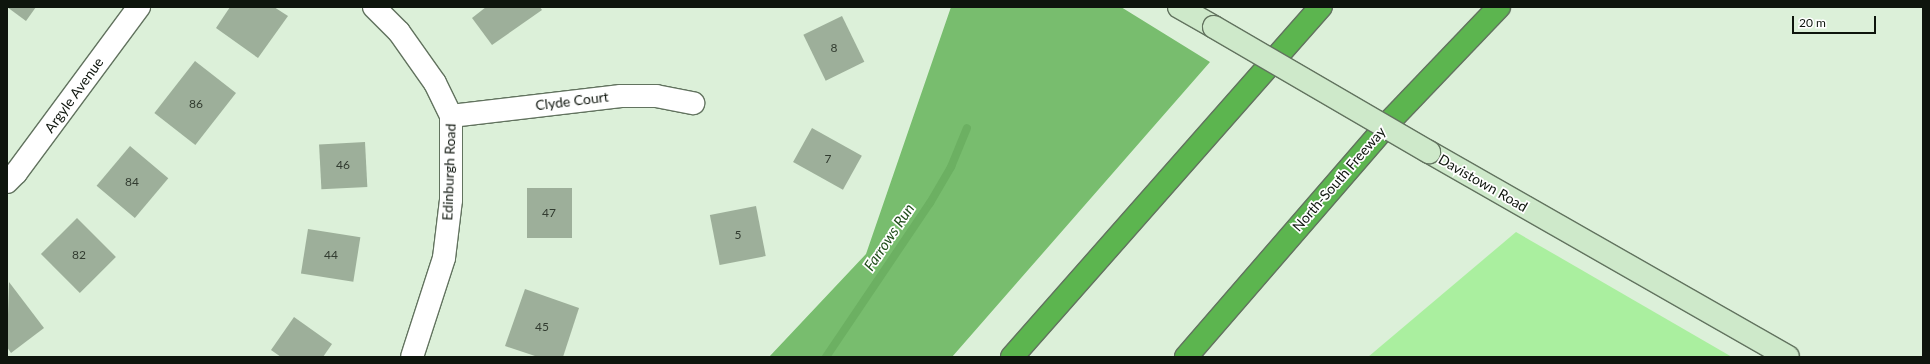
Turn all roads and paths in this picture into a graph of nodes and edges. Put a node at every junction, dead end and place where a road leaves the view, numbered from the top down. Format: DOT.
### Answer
graph roads {
  1 [pos="139,7"];
  2 [pos="374,7"];
  3 [pos="1179,7"];
  4 [pos="1321,7"];
  5 [pos="1499,7"];
  6 [pos="693,103"];
  7 [pos="451,116"];
  8 [pos="7,182"];
  9 [pos="412,357"];
  10 [pos="1012,357"];
  11 [pos="1186,357"];
  12 [pos="1788,357"];
  1 -- 8 [label="street, Argyle Avenue"];
  2 -- 7 [label="street, Edinburgh Road"];
  3 -- 12 [label="street, Davistown Road, bridge"];
  4 -- 10 [label="highway"];
  5 -- 11 [label="highway, North-South Freeway"];
  6 -- 7 [label="street, Clyde Court"];
  7 -- 9 [label="street, Edinburgh Road"];
}
